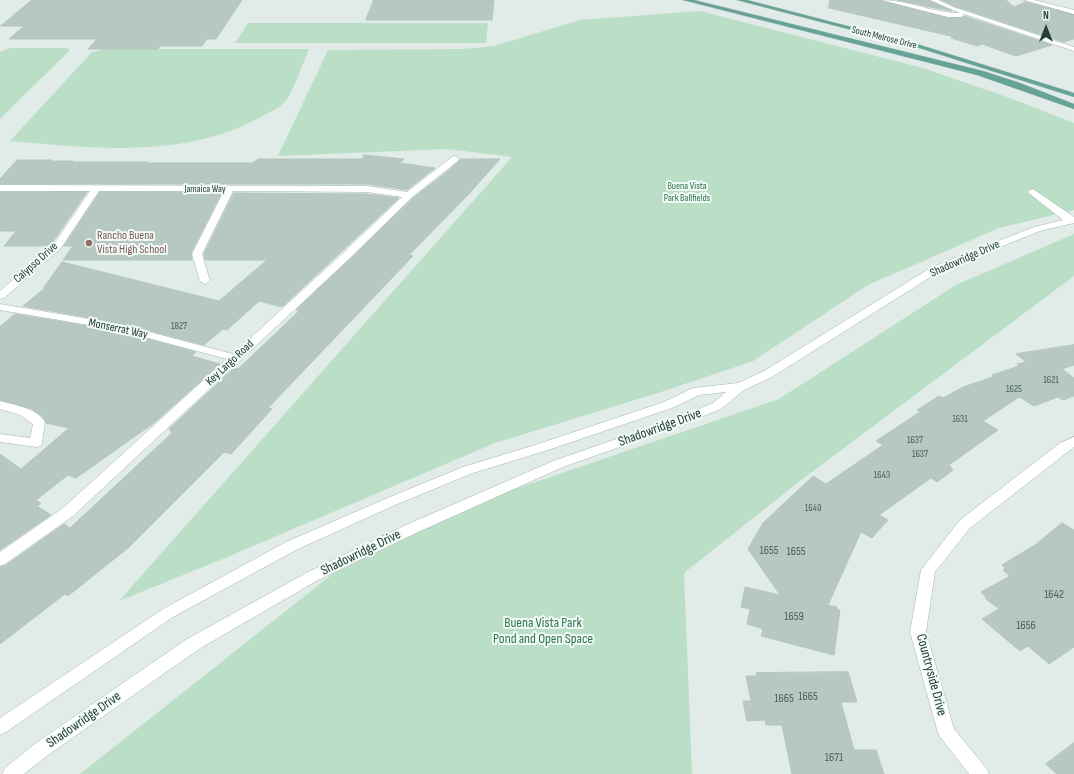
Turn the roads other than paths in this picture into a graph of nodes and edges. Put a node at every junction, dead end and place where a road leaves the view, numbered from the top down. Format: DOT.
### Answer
graph roads {
  1 [pos="686,0"];
  2 [pos="740,0"];
  3 [pos="884,0"];
  4 [pos="933,0"];
  5 [pos="1027,0"];
  6 [pos="1074,12"];
  7 [pos="973,15"];
  8 [pos="1074,50"];
  9 [pos="1074,95"];
  10 [pos="1074,107"];
  11 [pos="455,159"];
  12 [pos="0,188"];
  13 [pos="96,188"];
  14 [pos="230,189"];
  15 [pos="1033,192"];
  16 [pos="409,195"];
  17 [pos="1072,220"];
  18 [pos="205,280"];
  19 [pos="4,288"];
  20 [pos="0,296"];
  21 [pos="0,307"];
  22 [pos="235,358"];
  23 [pos="740,387"];
  24 [pos="0,405"];
  25 [pos="0,438"];
  26 [pos="1074,441"];
  27 [pos="0,560"];
  28 [pos="0,727"];
  29 [pos="11,774"];
  30 [pos="980,774"];
  1 -- 10 [label="main road, South Melrose Drive"];
  2 -- 9 [label="main road, South Melrose Drive"];
  3 -- 7 [label="street"];
  4 -- 7 [label="street"];
  5 -- 6 [label="street"];
  7 -- 8 [label="street"];
  11 -- 16 [label="street, Key Largo Road"];
  12 -- 13 [label="street, Jamaica Way"];
  13 -- 14 [label="street, Jamaica Way"];
  13 -- 19 [label="street, Calypso Drive"];
  14 -- 16 [label="street, Jamaica Way"];
  14 -- 18 [label="street"];
  15 -- 17 [label="street"];
  16 -- 22 [label="street, Key Largo Road"];
  17 -- 23 [label="street, Shadowridge Drive"];
  19 -- 20 [label="street, Calypso Drive"];
  21 -- 22 [label="street, Monserrat Way"];
  22 -- 27 [label="street, Key Largo Road"];
  23 -- 28 [label="street, Shadowridge Drive"];
  23 -- 29 [label="street, Shadowridge Drive"];
  24 -- 25 [label="street"];
  26 -- 30 [label="street, Countryside Drive"];
}
